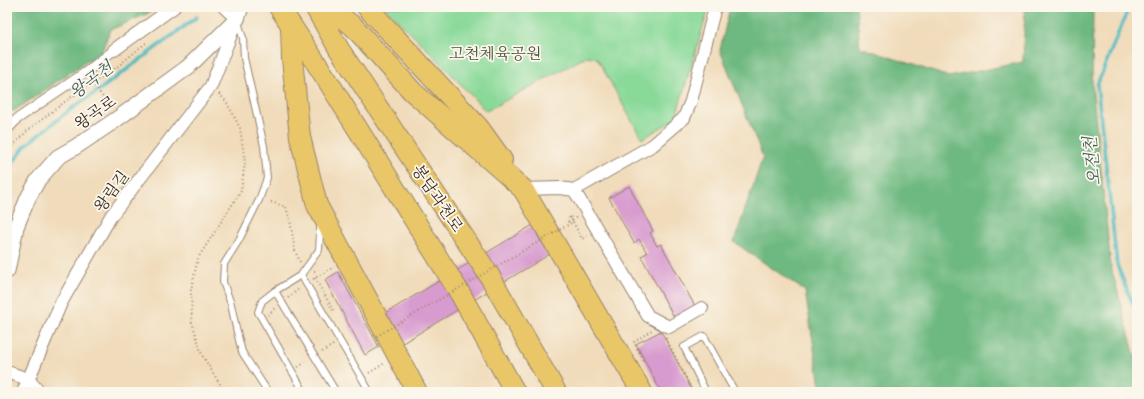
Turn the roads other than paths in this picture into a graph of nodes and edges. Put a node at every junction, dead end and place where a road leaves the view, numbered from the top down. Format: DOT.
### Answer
graph roads {
  1 [pos="174,7"];
  2 [pos="224,7"];
  3 [pos="279,7"];
  4 [pos="315,7"];
  5 [pos="328,7"];
  6 [pos="367,7"];
  7 [pos="715,7"];
  8 [pos="239,13"];
  9 [pos="291,25"];
  10 [pos="114,50"];
  11 [pos="7,130"];
  12 [pos="524,189"];
  13 [pos="574,190"];
  14 [pos="317,205"];
  15 [pos="7,271"];
  16 [pos="301,275"];
  17 [pos="275,291"];
  18 [pos="702,308"];
  19 [pos="7,372"];
  20 [pos="28,379"];
  21 [pos="23,392"];
  22 [pos="39,392"];
  23 [pos="268,392"];
  24 [pos="304,392"];
  25 [pos="336,392"];
  26 [pos="370,392"];
  27 [pos="417,392"];
  28 [pos="515,392"];
  29 [pos="556,392"];
  30 [pos="642,392"];
  31 [pos="706,392"];
  32 [pos="735,392"];
  1 -- 10 [label="street"];
  2 -- 8 [label="street"];
  3 -- 9 [label="highway, 봉담과천로"];
  4 -- 29 [label="highway, 봉담과천로"];
  5 -- 12 [label="highway"];
  6 -- 12 [label="highway"];
  7 -- 13 [label="street"];
  8 -- 15 [label="street, 왕곡로"];
  8 -- 20 [label="street, 왕림길"];
  8 -- 23 [label="lane"];
  9 -- 14 [label="highway"];
  9 -- 28 [label="highway, 봉담과천로"];
  10 -- 11 [label="street"];
  12 -- 13 [label="street"];
  12 -- 30 [label="highway"];
  13 -- 18 [label="street"];
  14 -- 16 [label="lane"];
  14 -- 27 [label="highway"];
  16 -- 17 [label="lane"];
  16 -- 26 [label="lane"];
  17 -- 24 [label="lane"];
  17 -- 25 [label="lane"];
  19 -- 20 [label="street"];
  20 -- 21 [label="street, 왕림길"];
  20 -- 22 [label="street"];
  31 -- 32 [label="lane"];
}
